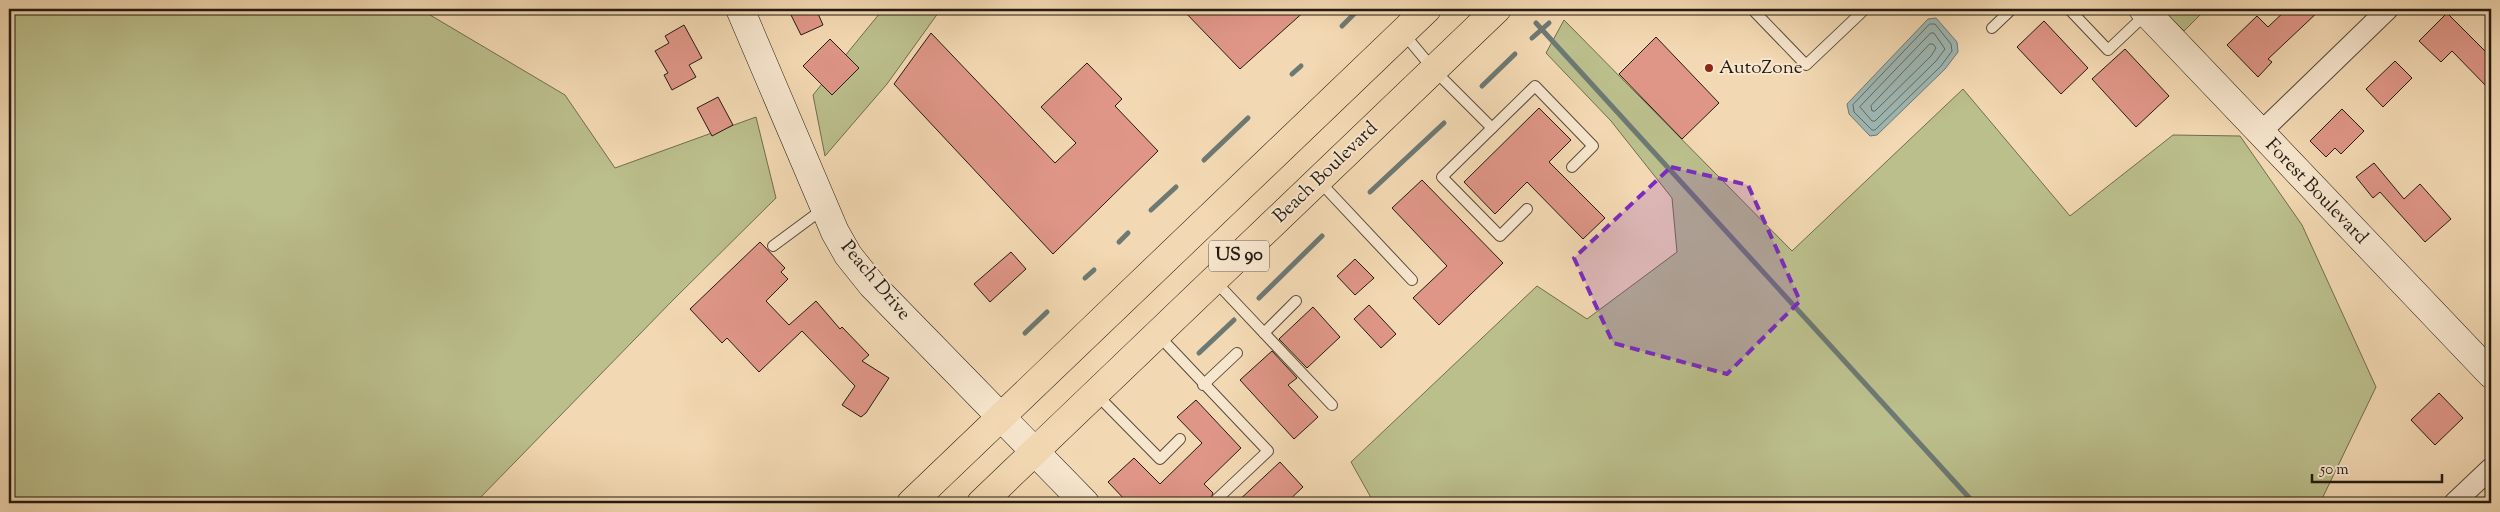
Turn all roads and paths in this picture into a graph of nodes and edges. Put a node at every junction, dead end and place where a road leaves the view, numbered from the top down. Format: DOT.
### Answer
graph roads {
  1 [pos="740,9"];
  2 [pos="1427,9"];
  3 [pos="1497,9"];
  4 [pos="1752,9"];
  5 [pos="1865,9"];
  6 [pos="2012,9"];
  7 [pos="2069,9"];
  8 [pos="2388,9"];
  9 [pos="2149,12"];
  10 [pos="1992,28"];
  11 [pos="1403,32"];
  12 [pos="1434,70"];
  13 [pos="1492,128"];
  14 [pos="2260,133"];
  15 [pos="1572,167"];
  16 [pos="1318,180"];
  17 [pos="824,209"];
  18 [pos="1527,209"];
  19 [pos="772,246"];
  20 [pos="1214,280"];
  21 [pos="1412,280"];
  22 [pos="1296,301"];
  23 [pos="1264,333"];
  24 [pos="1157,335"];
  25 [pos="1237,353"];
  26 [pos="2491,374"];
  27 [pos="1203,386"];
  28 [pos="1096,394"];
  29 [pos="1332,405"];
  30 [pos="1001,418"];
  31 [pos="1180,439"];
  32 [pos="1035,452"];
  33 [pos="2491,468"];
  34 [pos="911,503"];
  35 [pos="981,503"];
  36 [pos="1085,503"];
  37 [pos="1216,503"];
  38 [pos="2454,503"];
  1 -- 17 [label="street, Peach Drive"];
  2 -- 11 [label="highway, US 90"];
  3 -- 12 [label="highway, Beach Boulevard / US 90"];
  4 -- 5 [label="lane"];
  6 -- 10 [label="lane"];
  7 -- 9 [label="lane"];
  8 -- 14 [label="street"];
  9 -- 14 [label="street, Forest Boulevard"];
  11 -- 12 [label="lane"];
  11 -- 30 [label="highway, US 90"];
  12 -- 13 [label="lane"];
  12 -- 16 [label="highway, Beach Boulevard / US 90"];
  13 -- 15 [label="lane"];
  13 -- 18 [label="lane"];
  14 -- 26 [label="street, Forest Boulevard"];
  16 -- 20 [label="highway, Beach Boulevard / US 90"];
  16 -- 21 [label="lane"];
  17 -- 19 [label="lane"];
  17 -- 30 [label="street, Peach Drive"];
  20 -- 23 [label="lane"];
  20 -- 24 [label="highway, Beach Boulevard / US 90"];
  22 -- 23 [label="lane"];
  23 -- 29 [label="lane"];
  24 -- 27 [label="lane"];
  24 -- 28 [label="highway, Beach Boulevard / US 90"];
  25 -- 27 [label="lane"];
  27 -- 37 [label="lane"];
  28 -- 31 [label="lane"];
  28 -- 32 [label="highway, Beach Boulevard / US 90"];
  30 -- 32 [label="street, Peach Drive"];
  30 -- 34 [label="highway, US 90"];
  32 -- 35 [label="highway, Beach Boulevard / US 90"];
  32 -- 36 [label="street, Peach Drive"];
  33 -- 38 [label="street"];
}
